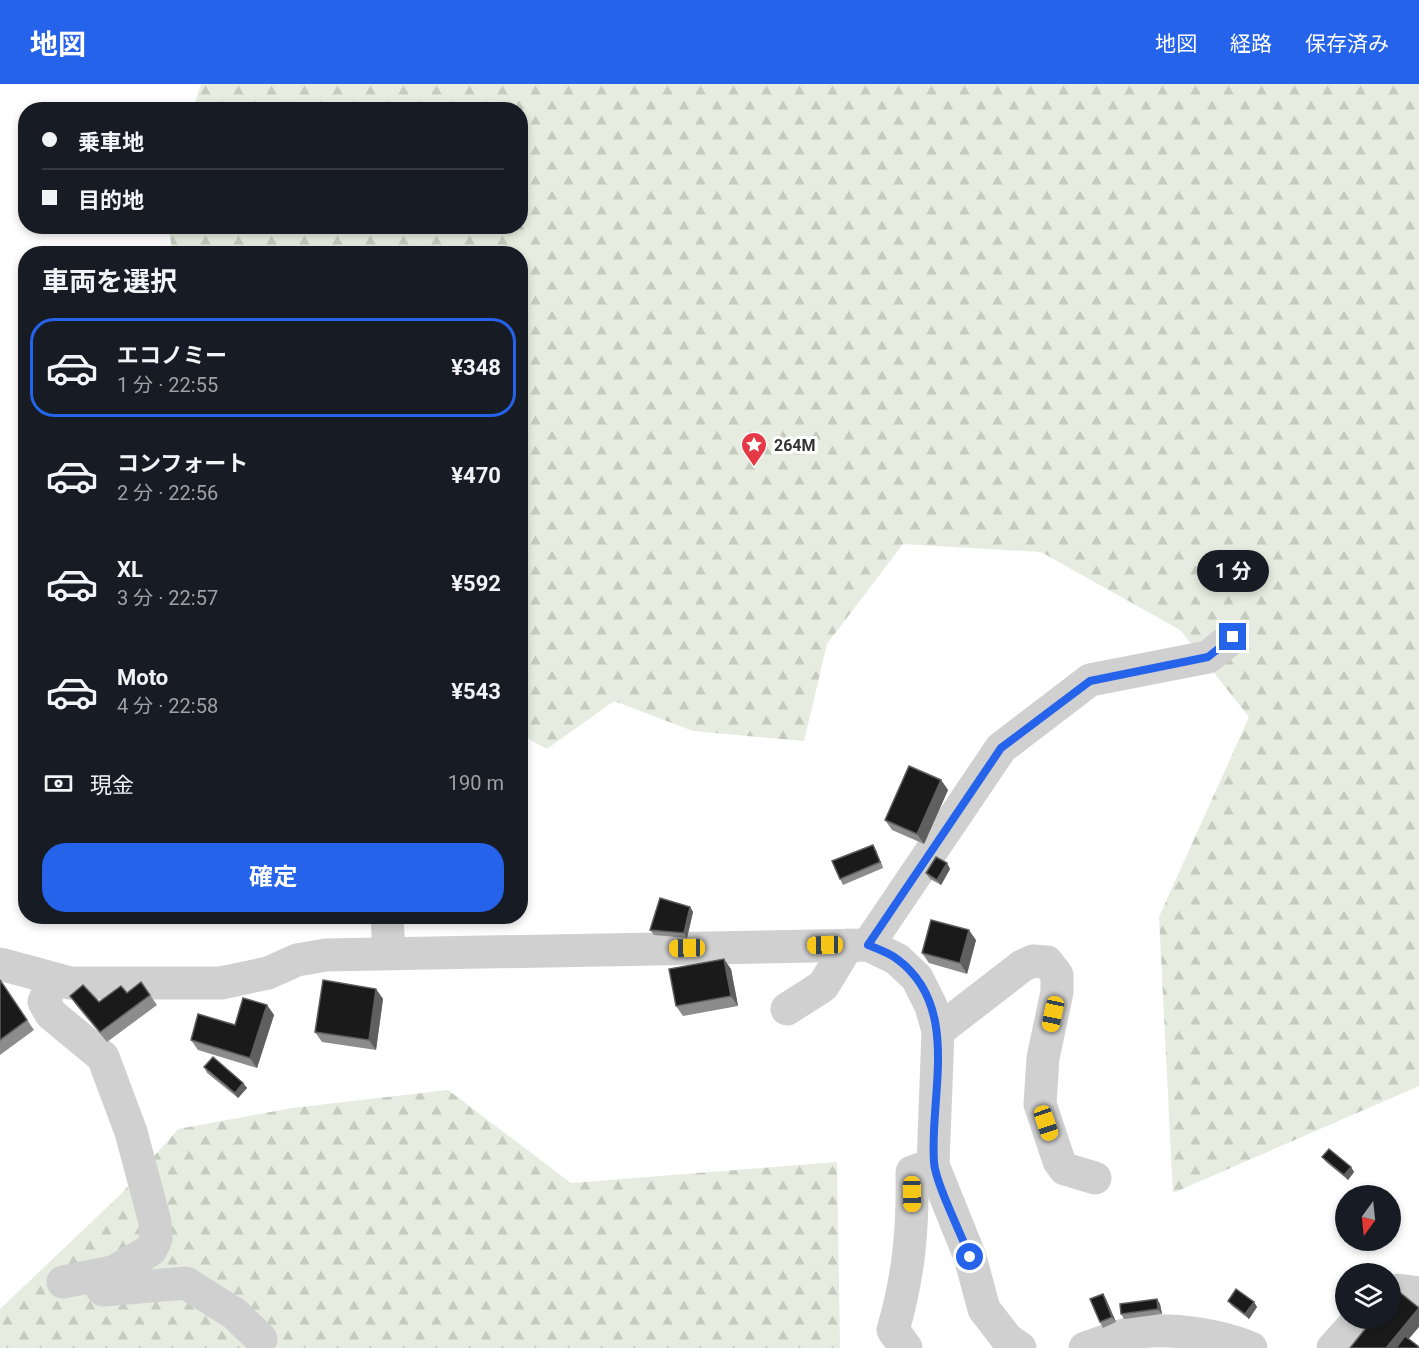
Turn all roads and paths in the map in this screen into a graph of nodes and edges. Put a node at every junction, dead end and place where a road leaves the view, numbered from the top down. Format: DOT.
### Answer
graph roads {
  1 [pos="1233,637"];
  2 [pos="387,924"];
  3 [pos="858,945"];
  4 [pos="389,953"];
  5 [pos="0,964"];
  6 [pos="53,979"];
  7 [pos="787,1009"];
  8 [pos="938,1031"];
  9 [pos="933,1165"];
  10 [pos="1095,1178"];
  11 [pos="1401,1291"];
  12 [pos="1419,1293"];
  13 [pos="1350,1329"];
  14 [pos="261,1339"];
  15 [pos="906,1348"];
  16 [pos="1020,1348"];
  17 [pos="1085,1348"];
  18 [pos="1251,1348"];
  19 [pos="1333,1348"];
  1 -- 3 [label="street"];
  2 -- 4 [label="street"];
  3 -- 4 [label="street"];
  3 -- 7 [label="street"];
  3 -- 8 [label="street"];
  4 -- 6 [label="street"];
  5 -- 6 [label="street"];
  6 -- 14 [label="street"];
  8 -- 9 [label="street"];
  8 -- 10 [label="street"];
  9 -- 15 [label="street"];
  9 -- 16 [label="street"];
  11 -- 12 [label="street"];
  13 -- 19 [label="street"];
  17 -- 18 [label="street"];
}
